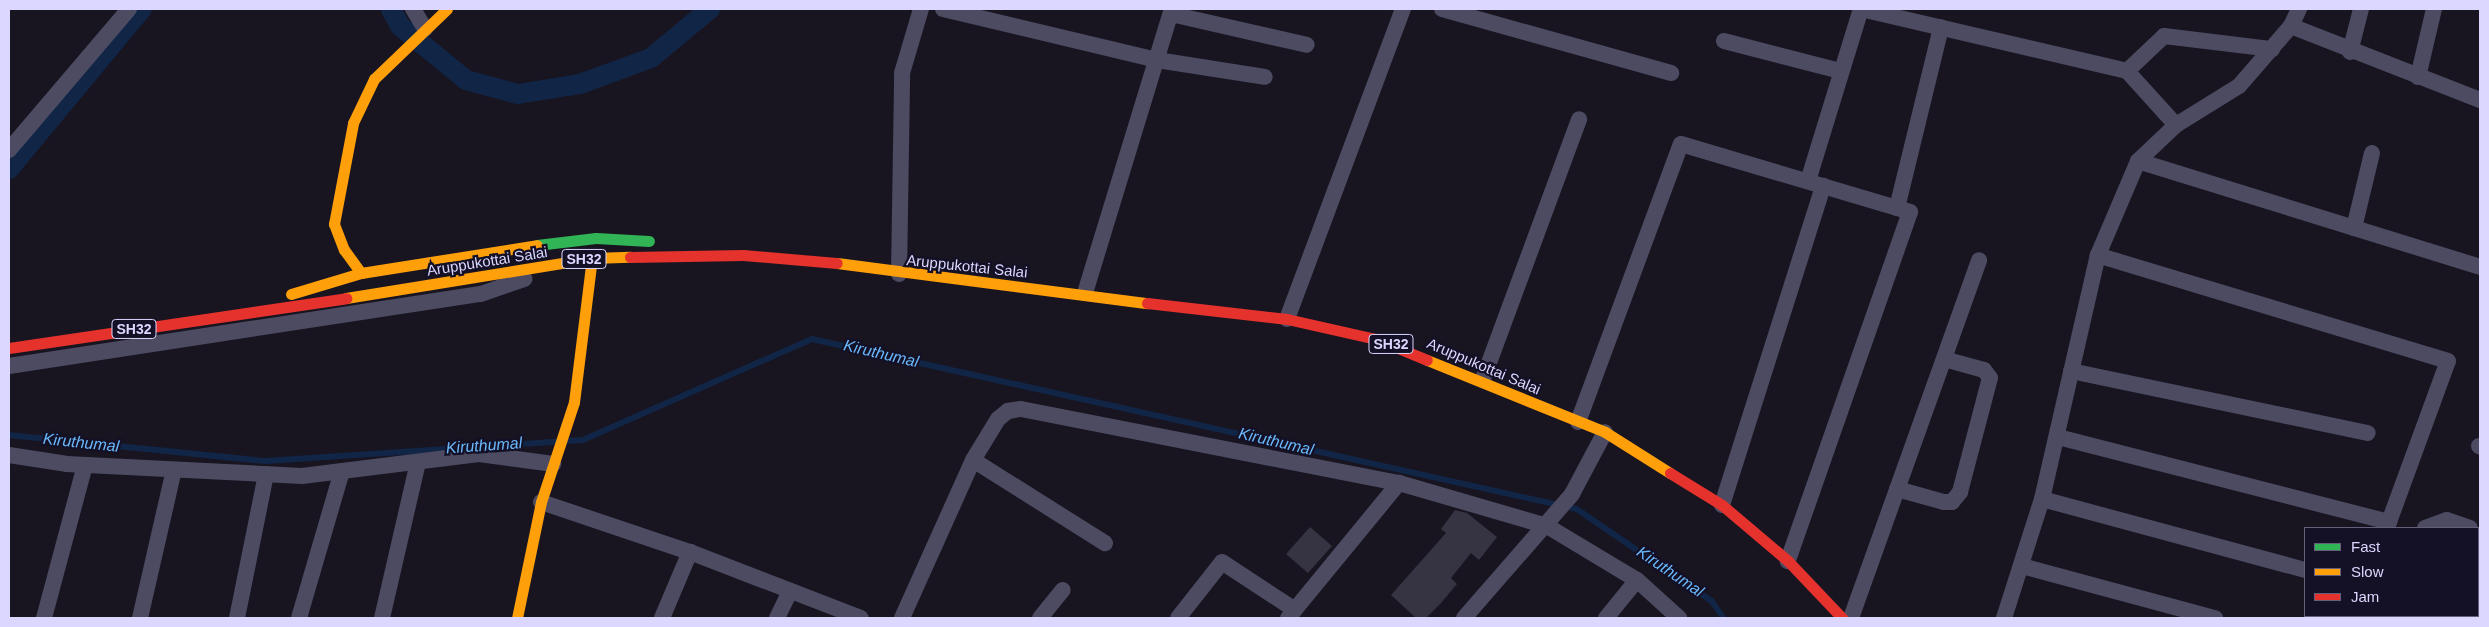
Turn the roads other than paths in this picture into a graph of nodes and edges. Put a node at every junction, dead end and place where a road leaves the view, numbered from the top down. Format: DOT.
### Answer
graph roads {
  1 [pos="129,9"];
  2 [pos="413,9"];
  3 [pos="447,9"];
  4 [pos="921,9"];
  5 [pos="943,9"];
  6 [pos="1403,9"];
  7 [pos="1442,9"];
  8 [pos="1861,9"];
  9 [pos="2298,9"];
  10 [pos="2361,9"];
  11 [pos="2434,9"];
  12 [pos="1171,11"];
  13 [pos="2291,26"];
  14 [pos="1941,27"];
  15 [pos="425,29"];
  16 [pos="1724,41"];
  17 [pos="1307,45"];
  18 [pos="2272,49"];
  19 [pos="2350,52"];
  20 [pos="1157,60"];
  21 [pos="1840,71"];
  22 [pos="2127,71"];
  23 [pos="1671,73"];
  24 [pos="1265,77"];
  25 [pos="2418,77"];
  26 [pos="2480,100"];
  27 [pos="1579,119"];
  28 [pos="2176,125"];
  29 [pos="9,150"];
  30 [pos="2372,153"];
  31 [pos="2138,161"];
  32 [pos="1815,184"];
  33 [pos="1897,208"];
  34 [pos="2354,228"];
  35 [pos="667,241"];
  36 [pos="788,245"];
  37 [pos="2098,255"];
  38 [pos="592,258"];
  39 [pos="1979,260"];
  40 [pos="864,265"];
  41 [pos="2480,267"];
  42 [pos="536,270"];
  43 [pos="361,273"];
  44 [pos="900,274"];
  45 [pos="1086,293"];
  46 [pos="259,310"];
  47 [pos="1287,319"];
  48 [pos="9,348"];
  49 [pos="1944,359"];
  50 [pos="9,366"];
  51 [pos="2071,371"];
  52 [pos="1483,379"];
  53 [pos="1578,422"];
  54 [pos="1605,432"];
  55 [pos="2368,433"];
  56 [pos="2058,437"];
  57 [pos="9,455"];
  58 [pos="973,460"];
  59 [pos="418,462"];
  60 [pos="553,464"];
  61 [pos="85,465"];
  62 [pos="174,470"];
  63 [pos="342,471"];
  64 [pos="266,474"];
  65 [pos="1399,483"];
  66 [pos="1897,489"];
  67 [pos="2042,499"];
  68 [pos="541,502"];
  69 [pos="1722,505"];
  70 [pos="1552,520"];
  71 [pos="2426,527"];
  72 [pos="2466,527"];
  73 [pos="1106,543"];
  74 [pos="690,552"];
  75 [pos="1788,561"];
  76 [pos="2022,566"];
  77 [pos="2304,570"];
  78 [pos="1637,580"];
  79 [pos="790,590"];
  80 [pos="1063,590"];
  81 [pos="1291,614"];
  82 [pos="44,618"];
  83 [pos="140,618"];
  84 [pos="237,618"];
  85 [pos="299,618"];
  86 [pos="382,618"];
  87 [pos="517,618"];
  88 [pos="662,618"];
  89 [pos="777,618"];
  90 [pos="861,618"];
  91 [pos="903,618"];
  92 [pos="1040,618"];
  93 [pos="1178,618"];
  94 [pos="1464,618"];
  95 [pos="1606,618"];
  96 [pos="1678,618"];
  97 [pos="1842,618"];
  98 [pos="1851,618"];
  99 [pos="2004,618"];
  100 [pos="2215,618"];
  1 -- 29 [label="street"];
  2 -- 15 [label="street"];
  3 -- 15 [label="main road"];
  4 -- 44 [label="street"];
  5 -- 20 [label="street"];
  6 -- 47 [label="street"];
  7 -- 23 [label="street"];
  8 -- 14 [label="street"];
  8 -- 21 [label="street"];
  9 -- 13 [label="street"];
  10 -- 19 [label="street"];
  11 -- 25 [label="street"];
  12 -- 17 [label="street"];
  12 -- 20 [label="street"];
  13 -- 18 [label="street"];
  13 -- 19 [label="street"];
  14 -- 22 [label="street"];
  14 -- 33 [label="street"];
  15 -- 43 [label="main road"];
  16 -- 21 [label="street"];
  18 -- 22 [label="street"];
  18 -- 28 [label="street"];
  19 -- 25 [label="street"];
  20 -- 24 [label="street"];
  20 -- 45 [label="street"];
  21 -- 32 [label="street"];
  22 -- 28 [label="street"];
  25 -- 26 [label="street"];
  27 -- 52 [label="street"];
  28 -- 31 [label="street"];
  30 -- 34 [label="street"];
  31 -- 34 [label="street"];
  31 -- 37 [label="street"];
  32 -- 33 [label="street"];
  32 -- 53 [label="street"];
  32 -- 69 [label="street"];
  33 -- 75 [label="street"];
  34 -- 41 [label="street"];
  35 -- 43 [label="main road"];
  36 -- 40 [label="main road"];
  37 -- 51 [label="street"];
  37 -- 56 [label="street"];
  38 -- 40 [label="main road, Aruppukottai Salai / SH32"];
  38 -- 42 [label="main road, Aruppukottai Salai / SH32"];
  38 -- 60 [label="main road"];
  39 -- 49 [label="street"];
  40 -- 44 [label="main road, Aruppukottai Salai / SH32"];
  42 -- 46 [label="main road, Aruppukottai Salai / SH32"];
  42 -- 50 [label="street"];
  43 -- 46 [label="main road"];
  44 -- 45 [label="main road, Aruppukottai Salai / SH32"];
  45 -- 47 [label="main road, Aruppukottai Salai / SH32"];
  46 -- 48 [label="main road, Aruppukottai Salai / SH32"];
  47 -- 52 [label="main road, Aruppukottai Salai / SH32"];
  49 -- 66 [label="street"];
  49 -- 66 [label="street"];
  51 -- 55 [label="street"];
  51 -- 56 [label="street"];
  52 -- 53 [label="main road, Aruppukottai Salai / SH32"];
  53 -- 54 [label="main road, Aruppukottai Salai / SH32"];
  54 -- 69 [label="main road, Aruppukottai Salai / SH32"];
  54 -- 70 [label="street"];
  56 -- 67 [label="street"];
  57 -- 61 [label="street"];
  58 -- 65 [label="street"];
  58 -- 73 [label="street"];
  58 -- 91 [label="street"];
  59 -- 60 [label="street"];
  59 -- 63 [label="street"];
  59 -- 86 [label="street"];
  60 -- 68 [label="main road"];
  61 -- 62 [label="street"];
  61 -- 82 [label="street"];
  62 -- 64 [label="street"];
  62 -- 83 [label="street"];
  63 -- 64 [label="street"];
  63 -- 85 [label="street"];
  64 -- 84 [label="street"];
  65 -- 70 [label="street"];
  65 -- 81 [label="street"];
  66 -- 98 [label="street"];
  67 -- 76 [label="street"];
  67 -- 77 [label="street"];
  68 -- 74 [label="street"];
  68 -- 87 [label="main road"];
  69 -- 75 [label="main road, Aruppukottai Salai / SH32"];
  70 -- 78 [label="street"];
  70 -- 94 [label="street"];
  71 -- 72 [label="street"];
  74 -- 79 [label="street"];
  74 -- 88 [label="street"];
  75 -- 97 [label="main road, Aruppukottai Salai / SH32"];
  76 -- 99 [label="street"];
  76 -- 100 [label="street"];
  78 -- 95 [label="street"];
  78 -- 96 [label="street"];
  79 -- 89 [label="street"];
  79 -- 90 [label="street"];
  80 -- 92 [label="street"];
  81 -- 93 [label="street"];
}
